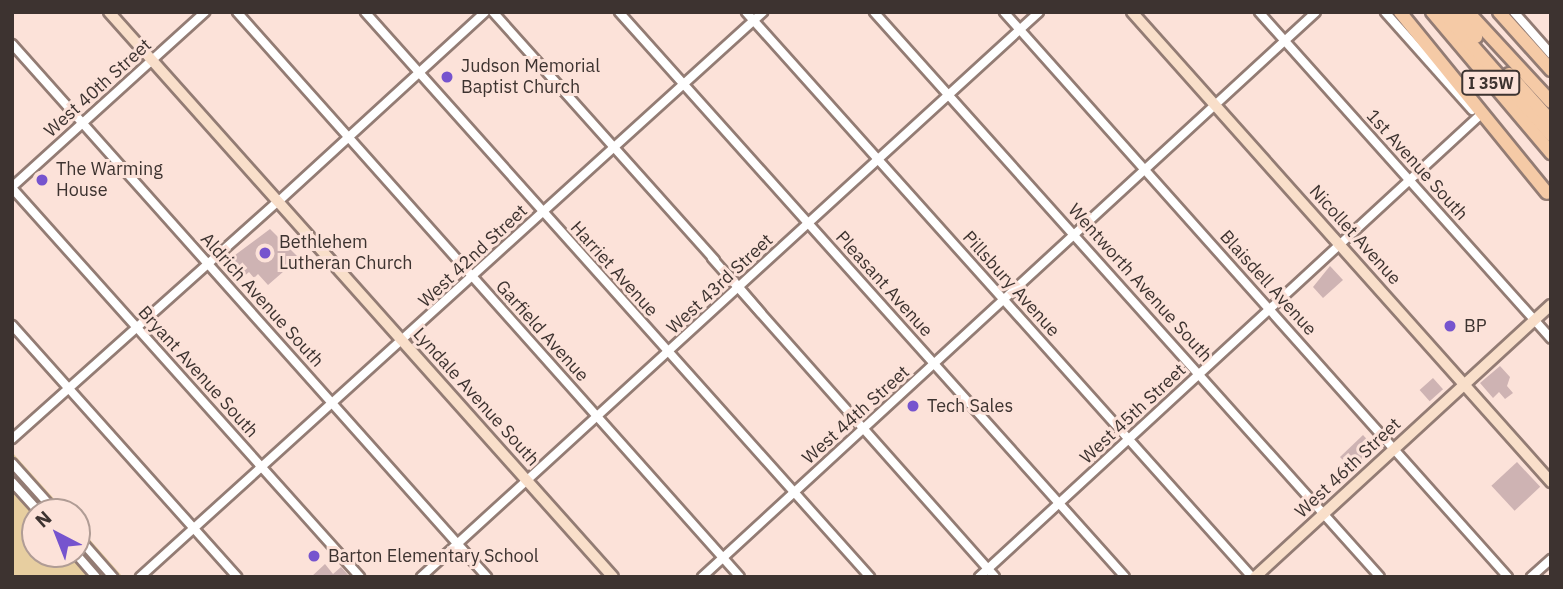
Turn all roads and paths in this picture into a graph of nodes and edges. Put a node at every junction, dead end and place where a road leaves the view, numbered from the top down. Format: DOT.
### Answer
graph roads {
  1 [pos="109,12"];
  2 [pos="205,12"];
  3 [pos="237,12"];
  4 [pos="365,12"];
  5 [pos="485,12"];
  6 [pos="493,12"];
  7 [pos="619,12"];
  8 [pos="746,12"];
  9 [pos="763,12"];
  10 [pos="874,12"];
  11 [pos="1004,12"];
  12 [pos="1039,12"];
  13 [pos="1132,12"];
  14 [pos="1259,12"];
  15 [pos="1317,12"];
  16 [pos="1385,12"];
  17 [pos="1400,12"];
  18 [pos="1432,12"];
  19 [pos="1443,12"];
  20 [pos="1457,12"];
  21 [pos="1468,12"];
  22 [pos="1499,12"];
  23 [pos="1514,12"];
  24 [pos="753,20"];
  25 [pos="1020,30"];
  26 [pos="1285,41"];
  27 [pos="12,44"];
  28 [pos="1550,52"];
  29 [pos="152,60"];
  30 [pos="1551,69"];
  31 [pos="419,73"];
  32 [pos="684,85"];
  33 [pos="949,95"];
  34 [pos="1551,102"];
  35 [pos="1216,105"];
  36 [pos="1478,117"];
  37 [pos="1551,121"];
  38 [pos="83,124"];
  39 [pos="1551,135"];
  40 [pos="349,137"];
  41 [pos="613,149"];
  42 [pos="1551,153"];
  43 [pos="879,159"];
  44 [pos="1146,170"];
  45 [pos="1409,181"];
  46 [pos="12,187"];
  47 [pos="1549,195"];
  48 [pos="277,202"];
  49 [pos="543,213"];
  50 [pos="809,224"];
  51 [pos="1075,235"];
  52 [pos="1340,245"];
  53 [pos="209,263"];
  54 [pos="474,278"];
  55 [pos="738,289"];
  56 [pos="1005,300"];
  57 [pos="1551,305"];
  58 [pos="1270,309"];
  59 [pos="1534,320"];
  60 [pos="12,325"];
  61 [pos="137,327"];
  62 [pos="1551,339"];
  63 [pos="403,342"];
  64 [pos="669,353"];
  65 [pos="934,365"];
  66 [pos="1200,374"];
  67 [pos="1465,384"];
  68 [pos="69,389"];
  69 [pos="334,404"];
  70 [pos="599,417"];
  71 [pos="864,429"];
  72 [pos="12,439"];
  73 [pos="1129,439"];
  74 [pos="1394,450"];
  75 [pos="12,463"];
  76 [pos="262,467"];
  77 [pos="528,481"];
  78 [pos="12,482"];
  79 [pos="1551,482"];
  80 [pos="794,493"];
  81 [pos="26,498"];
  82 [pos="43,498"];
  83 [pos="1059,503"];
  84 [pos="1324,515"];
  85 [pos="194,528"];
  86 [pos="458,544"];
  87 [pos="91,552"];
  88 [pos="723,558"];
  89 [pos="1551,559"];
  90 [pos="988,569"];
  91 [pos="113,577"];
  92 [pos="140,577"];
  93 [pos="237,577"];
  94 [pos="360,577"];
  95 [pos="421,577"];
  96 [pos="487,577"];
  97 [pos="612,577"];
  98 [pos="702,577"];
  99 [pos="740,577"];
  100 [pos="870,577"];
  101 [pos="979,577"];
  102 [pos="995,577"];
  103 [pos="1125,577"];
  104 [pos="1254,577"];
  105 [pos="1380,577"];
  106 [pos="1508,577"];
  107 [pos="1531,577"];
  1 -- 29 [label="main road, Lyndale Avenue South"];
  2 -- 29 [label="street, West 40th Street"];
  3 -- 40 [label="street, Garfield Avenue"];
  4 -- 31 [label="street, Harriet Avenue"];
  5 -- 31 [label="street"];
  6 -- 41 [label="street"];
  7 -- 32 [label="street, Pleasant Avenue"];
  8 -- 24 [label="street, Pillsbury Avenue"];
  9 -- 24 [label="street, West 42nd Street"];
  10 -- 33 [label="street, Wentworth Avenue South"];
  11 -- 25 [label="street, Blaisdell Avenue"];
  12 -- 25 [label="street, West 43rd Street"];
  13 -- 35 [label="main road, Nicollet Avenue"];
  14 -- 26 [label="street, 1st Avenue South"];
  15 -- 26 [label="street, West 44th Street"];
  16 -- 36 [label="street"];
  17 -- 47 [label="highway"];
  18 -- 42 [label="highway, I 35W"];
  19 -- 39 [label="highway"];
  20 -- 37 [label="highway"];
  21 -- 34 [label="highway, I 35W"];
  22 -- 30 [label="highway"];
  23 -- 28 [label="street"];
  24 -- 32 [label="street, West 42nd Street"];
  24 -- 43 [label="street, Pillsbury Avenue"];
  25 -- 33 [label="street, West 43rd Street"];
  25 -- 44 [label="street, Blaisdell Avenue"];
  26 -- 35 [label="street, West 44th Street"];
  26 -- 45 [label="street, 1st Avenue South"];
  27 -- 38 [label="street, Aldrich Avenue South"];
  29 -- 38 [label="street, West 40th Street"];
  29 -- 48 [label="main road, Lyndale Avenue South"];
  31 -- 40 [label="street"];
  31 -- 49 [label="street, Harriet Avenue"];
  32 -- 41 [label="street, West 42nd Street"];
  32 -- 50 [label="street, Pleasant Avenue"];
  33 -- 43 [label="street, West 43rd Street"];
  33 -- 51 [label="street, Wentworth Avenue South"];
  35 -- 44 [label="street, West 44th Street"];
  35 -- 52 [label="main road, Nicollet Avenue"];
  36 -- 45 [label="street, West 45th Street"];
  36 -- 47 [label="street"];
  38 -- 46 [label="street, West 40th Street"];
  38 -- 53 [label="street, Aldrich Avenue South"];
  40 -- 48 [label="street"];
  40 -- 54 [label="street, Garfield Avenue"];
  41 -- 49 [label="street, West 42nd Street"];
  41 -- 55 [label="street"];
  43 -- 50 [label="street, West 43rd Street"];
  43 -- 56 [label="street, Pillsbury Avenue"];
  44 -- 51 [label="street, West 44th Street"];
  44 -- 58 [label="street, Blaisdell Avenue"];
  45 -- 52 [label="street, West 45th Street"];
  45 -- 59 [label="street, 1st Avenue South"];
  46 -- 61 [label="street, Bryant Avenue South"];
  48 -- 53 [label="street"];
  48 -- 63 [label="main road, Lyndale Avenue South"];
  49 -- 54 [label="street, West 42nd Street"];
  49 -- 64 [label="street, Harriet Avenue"];
  50 -- 55 [label="street, West 43rd Street"];
  50 -- 65 [label="street, Pleasant Avenue"];
  51 -- 56 [label="street, West 44th Street"];
  51 -- 66 [label="street, Wentworth Avenue South"];
  52 -- 58 [label="street, West 45th Street"];
  52 -- 67 [label="main road, Nicollet Avenue"];
  53 -- 61 [label="street"];
  53 -- 69 [label="street, Aldrich Avenue South"];
  54 -- 63 [label="street, West 42nd Street"];
  54 -- 70 [label="street, Garfield Avenue"];
  55 -- 64 [label="street, West 43rd Street"];
  55 -- 71 [label="street"];
  56 -- 65 [label="street, West 44th Street"];
  56 -- 73 [label="street, Pillsbury Avenue"];
  57 -- 59 [label="main road, West 46th Street"];
  58 -- 66 [label="street, West 45th Street"];
  58 -- 74 [label="street, Blaisdell Avenue"];
  59 -- 62 [label="street, 1st Avenue South"];
  59 -- 67 [label="main road, West 46th Street"];
  60 -- 68 [label="street"];
  61 -- 68 [label="street"];
  61 -- 76 [label="street, Bryant Avenue South"];
  63 -- 69 [label="street, West 42nd Street"];
  63 -- 77 [label="main road, Lyndale Avenue South"];
  64 -- 70 [label="street, West 43rd Street"];
  64 -- 80 [label="street, Harriet Avenue"];
  65 -- 71 [label="street, West 44th Street"];
  65 -- 83 [label="street, Pleasant Avenue"];
  66 -- 73 [label="street, West 45th Street"];
  66 -- 84 [label="street, Wentworth Avenue South"];
  67 -- 74 [label="main road, West 46th Street"];
  67 -- 79 [label="main road, Nicollet Avenue"];
  68 -- 72 [label="street"];
  68 -- 85 [label="street"];
  69 -- 76 [label="street, West 42nd Street"];
  69 -- 86 [label="street, Aldrich Avenue South"];
  70 -- 77 [label="street, West 43rd Street"];
  70 -- 88 [label="street, Garfield Avenue"];
  71 -- 80 [label="street, West 44th Street"];
  71 -- 90 [label="street"];
  73 -- 83 [label="street, West 45th Street"];
  73 -- 104 [label="street, Pillsbury Avenue"];
  74 -- 84 [label="main road, West 46th Street"];
  74 -- 106 [label="street, Blaisdell Avenue"];
  75 -- 82 [label="street"];
  76 -- 85 [label="street, West 42nd Street"];
  76 -- 94 [label="street, Bryant Avenue South"];
  77 -- 86 [label="street, West 43rd Street"];
  77 -- 97 [label="main road, Lyndale Avenue South"];
  78 -- 81 [label="street"];
  80 -- 88 [label="street, West 44th Street"];
  80 -- 100 [label="street, Harriet Avenue"];
  83 -- 90 [label="street, West 45th Street"];
  83 -- 103 [label="street, Pleasant Avenue"];
  84 -- 104 [label="main road, West 46th Street"];
  84 -- 105 [label="street, Wentworth Avenue South"];
  85 -- 92 [label="street, West 42nd Street"];
  85 -- 93 [label="street"];
  86 -- 95 [label="street, West 43rd Street"];
  86 -- 96 [label="street, Aldrich Avenue South"];
  87 -- 91 [label="street"];
  88 -- 98 [label="street, West 44th Street"];
  88 -- 99 [label="street, Garfield Avenue"];
  89 -- 107 [label="street"];
  90 -- 101 [label="street, West 45th Street"];
  90 -- 102 [label="street"];
}
